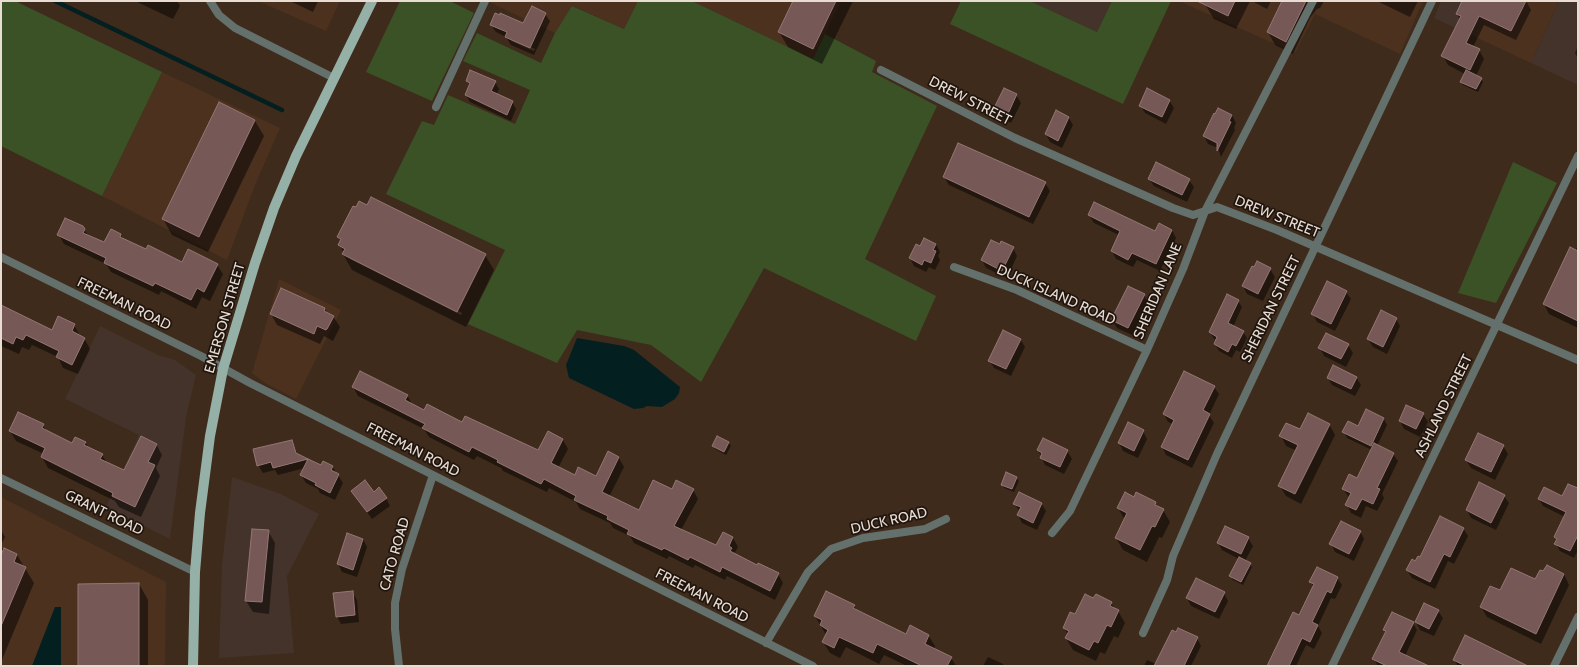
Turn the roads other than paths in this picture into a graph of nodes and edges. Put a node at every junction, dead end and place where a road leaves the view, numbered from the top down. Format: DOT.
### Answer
graph roads {
  1 [pos="210,1"];
  2 [pos="372,1"];
  3 [pos="486,1"];
  4 [pos="1313,1"];
  5 [pos="1432,1"];
  6 [pos="881,70"];
  7 [pos="334,78"];
  8 [pos="436,107"];
  9 [pos="1578,156"];
  10 [pos="1205,211"];
  11 [pos="1316,247"];
  12 [pos="1,257"];
  13 [pos="954,267"];
  14 [pos="1497,325"];
  15 [pos="1147,350"];
  16 [pos="1578,360"];
  17 [pos="223,369"];
  18 [pos="433,475"];
  19 [pos="1,478"];
  20 [pos="946,519"];
  21 [pos="1052,534"];
  22 [pos="195,572"];
  23 [pos="1578,617"];
  24 [pos="1143,633"];
  25 [pos="766,643"];
  26 [pos="192,666"];
  27 [pos="399,666"];
  28 [pos="813,666"];
  29 [pos="1332,666"];
  30 [pos="1554,666"];
  1 -- 7 [label="street"];
  2 -- 7 [label="main road, EMERSON STREET"];
  3 -- 8 [label="street"];
  4 -- 10 [label="street, SHERIDAN LANE"];
  5 -- 11 [label="street, SHERIDAN STREET"];
  6 -- 10 [label="street, DREW STREET"];
  7 -- 17 [label="main road, EMERSON STREET"];
  9 -- 14 [label="street, ASHLAND STREET"];
  10 -- 11 [label="street, DREW STREET"];
  10 -- 15 [label="street, SHERIDAN LANE"];
  11 -- 14 [label="street, DREW STREET"];
  11 -- 24 [label="street, SHERIDAN STREET"];
  12 -- 17 [label="street, FREEMAN ROAD"];
  13 -- 15 [label="street, DUCK ISLAND ROAD"];
  14 -- 16 [label="street, DREW STREET"];
  14 -- 29 [label="street, ASHLAND STREET"];
  15 -- 21 [label="street, SHERIDAN LANE"];
  17 -- 18 [label="street, FREEMAN ROAD"];
  17 -- 22 [label="main road, EMERSON STREET"];
  18 -- 25 [label="street, FREEMAN ROAD"];
  18 -- 27 [label="street, CATO ROAD"];
  19 -- 22 [label="street, GRANT ROAD"];
  20 -- 25 [label="street, DUCK ROAD"];
  22 -- 26 [label="main road, EMERSON STREET"];
  23 -- 30 [label="street"];
  25 -- 28 [label="street, FREEMAN ROAD"];
}
